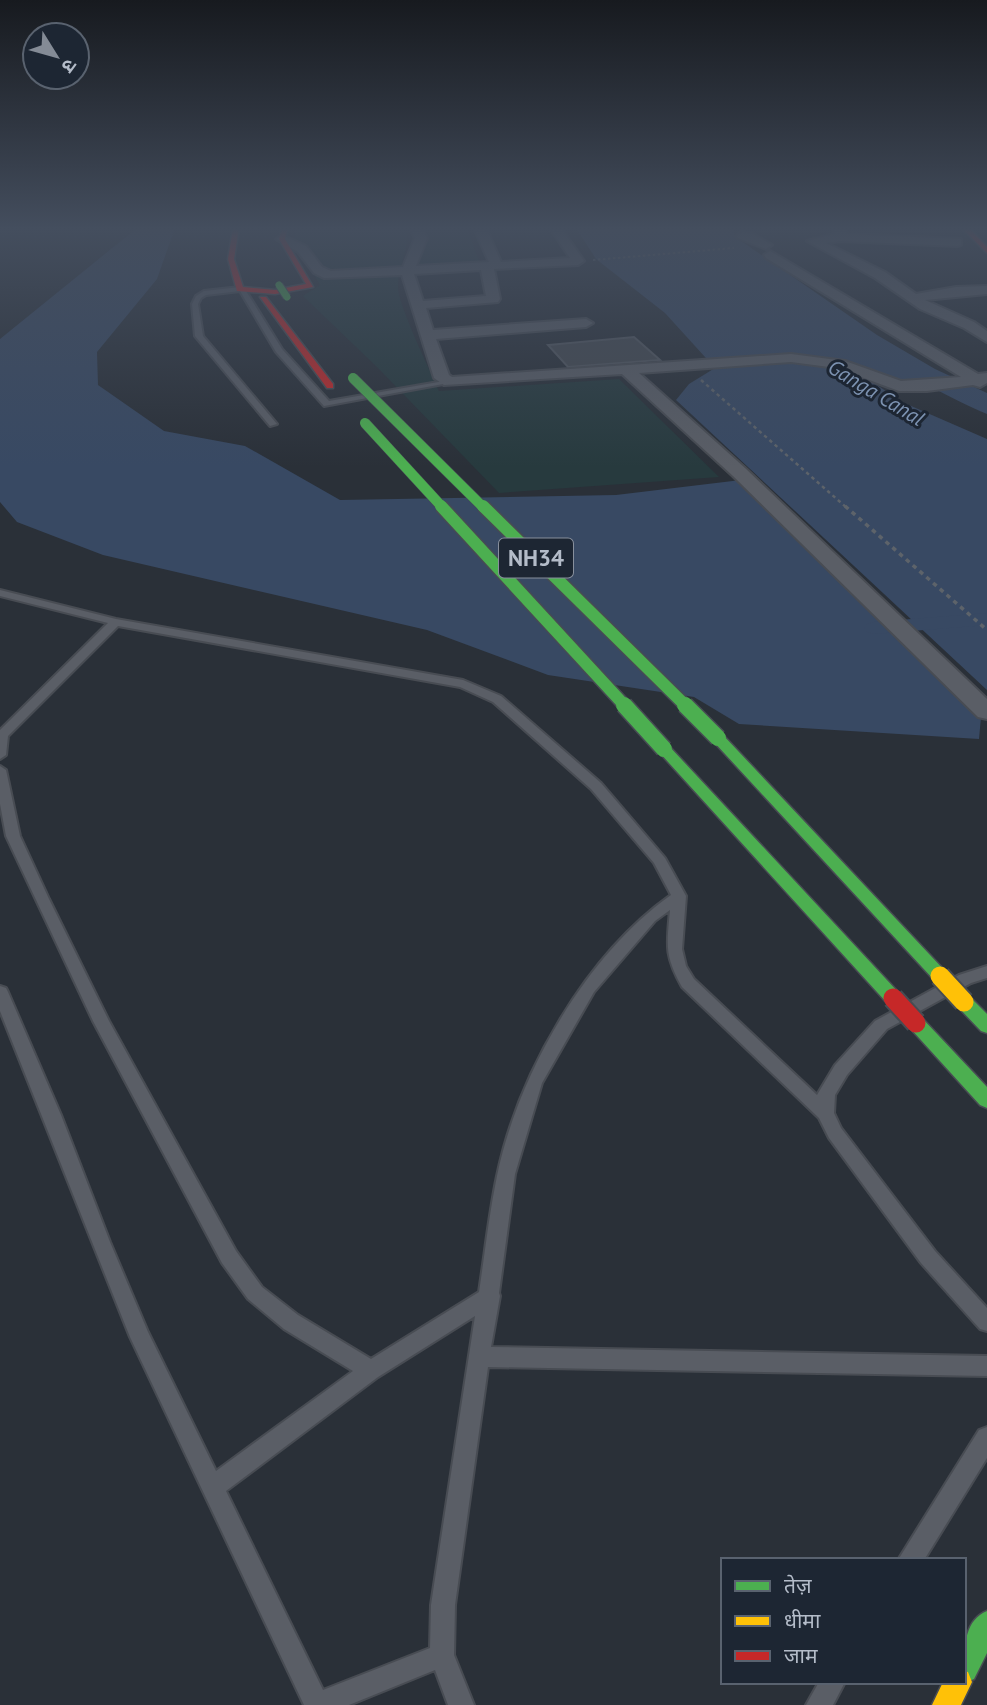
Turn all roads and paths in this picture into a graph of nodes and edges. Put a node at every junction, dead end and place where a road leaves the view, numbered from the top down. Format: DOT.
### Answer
graph roads {
  1 [pos="196,308"];
  2 [pos="261,308"];
  3 [pos="268,308"];
  4 [pos="419,308"];
  5 [pos="860,308"];
  6 [pos="933,308"];
  7 [pos="586,323"];
  8 [pos="969,326"];
  9 [pos="939,330"];
  10 [pos="428,335"];
  11 [pos="987,338"];
  12 [pos="930,353"];
  13 [pos="627,371"];
  14 [pos="349,373"];
  15 [pos="693,373"];
  16 [pos="980,375"];
  17 [pos="917,378"];
  18 [pos="450,382"];
  19 [pos="273,424"];
  20 [pos="0,593"];
  21 [pos="117,622"];
  22 [pos="987,630"];
  23 [pos="987,712"];
  24 [pos="0,755"];
  25 [pos="0,769"];
  26 [pos="679,896"];
  27 [pos="987,972"];
  28 [pos="0,992"];
  29 [pos="987,1026"];
  30 [pos="987,1100"];
  31 [pos="825,1113"];
  32 [pos="491,1296"];
  33 [pos="987,1322"];
  34 [pos="481,1357"];
  35 [pos="987,1366"];
  36 [pos="371,1370"];
  37 [pos="987,1438"];
  38 [pos="212,1488"];
  39 [pos="912,1558"];
  40 [pos="987,1625"];
  41 [pos="442,1655"];
  42 [pos="966,1665"];
  43 [pos="832,1684"];
  44 [pos="957,1684"];
  45 [pos="318,1705"];
  46 [pos="461,1705"];
  47 [pos="819,1705"];
  48 [pos="946,1705"];
  1 -- 19 [label="lane"];
  2 -- 18 [label="lane"];
  3 -- 30 [label="main road, NH34, bridge"];
  4 -- 10 [label="street"];
  5 -- 12 [label="street"];
  6 -- 8 [label="street"];
  7 -- 10 [label="street"];
  8 -- 9 [label="street"];
  8 -- 11 [label="street"];
  10 -- 18 [label="street"];
  12 -- 16 [label="street"];
  12 -- 17 [label="street"];
  13 -- 17 [label="street"];
  13 -- 18 [label="street"];
  13 -- 23 [label="street"];
  14 -- 29 [label="main road, NH34, bridge"];
  15 -- 22 [label="path"];
  16 -- 17 [label="street"];
  20 -- 21 [label="lane"];
  21 -- 24 [label="lane"];
  21 -- 26 [label="lane"];
  25 -- 36 [label="lane"];
  26 -- 31 [label="lane"];
  26 -- 32 [label="lane"];
  27 -- 31 [label="lane"];
  28 -- 38 [label="lane"];
  31 -- 33 [label="lane"];
  32 -- 34 [label="lane"];
  32 -- 36 [label="lane"];
  34 -- 35 [label="lane"];
  34 -- 41 [label="lane"];
  36 -- 38 [label="lane"];
  37 -- 39 [label="lane"];
  38 -- 45 [label="lane"];
  40 -- 42 [label="main road"];
  41 -- 45 [label="lane"];
  41 -- 46 [label="lane"];
  43 -- 47 [label="lane"];
  44 -- 48 [label="main road"];
}
